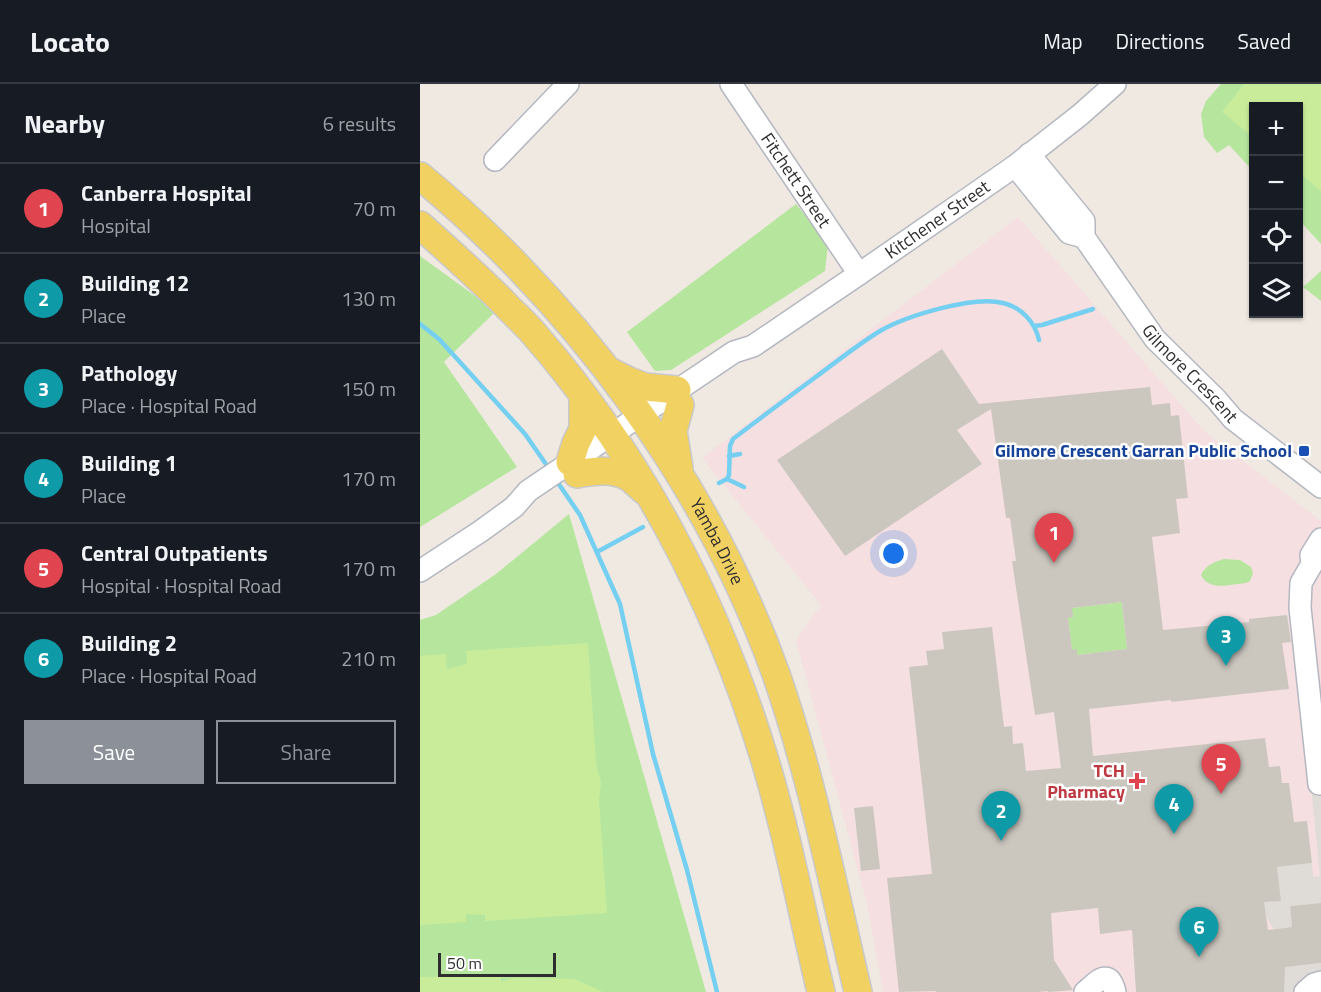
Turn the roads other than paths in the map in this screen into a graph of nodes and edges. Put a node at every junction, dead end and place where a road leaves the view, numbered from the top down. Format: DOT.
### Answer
graph roads {
  1 [pos="568,84"];
  2 [pos="731,84"];
  3 [pos="1115,84"];
  4 [pos="495,160"];
  5 [pos="1022,160"];
  6 [pos="420,177"];
  7 [pos="420,225"];
  8 [pos="859,274"];
  9 [pos="607,370"];
  10 [pos="583,396"];
  11 [pos="679,397"];
  12 [pos="644,421"];
  13 [pos="616,440"];
  14 [pos="680,475"];
  15 [pos="562,476"];
  16 [pos="1321,488"];
  17 [pos="648,493"];
  18 [pos="1321,539"];
  19 [pos="1316,563"];
  20 [pos="420,571"];
  21 [pos="1319,784"];
  22 [pos="1321,982"];
  23 [pos="821,992"];
  24 [pos="858,992"];
  25 [pos="1085,992"];
  26 [pos="1115,992"];
  27 [pos="1305,992"];
  1 -- 4 [label="street"];
  2 -- 8 [label="street, Fitchett Street"];
  3 -- 5 [label="street, Kitchener Street"];
  5 -- 8 [label="street, Kitchener Street"];
  5 -- 16 [label="street, Gilmore Crescent"];
  6 -- 9 [label="main road, Yamba Drive"];
  7 -- 10 [label="main road, Yamba Drive"];
  8 -- 11 [label="street, Kitchener Street"];
  9 -- 11 [label="main road"];
  9 -- 12 [label="main road, Yamba Drive"];
  10 -- 13 [label="main road, Yamba Drive"];
  10 -- 15 [label="main road"];
  11 -- 12 [label="street, Kitchener Street"];
  11 -- 14 [label="main road"];
  12 -- 13 [label="street, Kitchener Street"];
  12 -- 14 [label="main road, Yamba Drive"];
  13 -- 15 [label="street, Kitchener Street"];
  13 -- 17 [label="main road, Yamba Drive"];
  14 -- 24 [label="main road, Yamba Drive"];
  15 -- 17 [label="main road"];
  15 -- 20 [label="street, Kitchener Street"];
  17 -- 23 [label="main road, Yamba Drive"];
  18 -- 19 [label="street"];
  19 -- 21 [label="street"];
  22 -- 27 [label="street"];
  25 -- 26 [label="street"];
}
